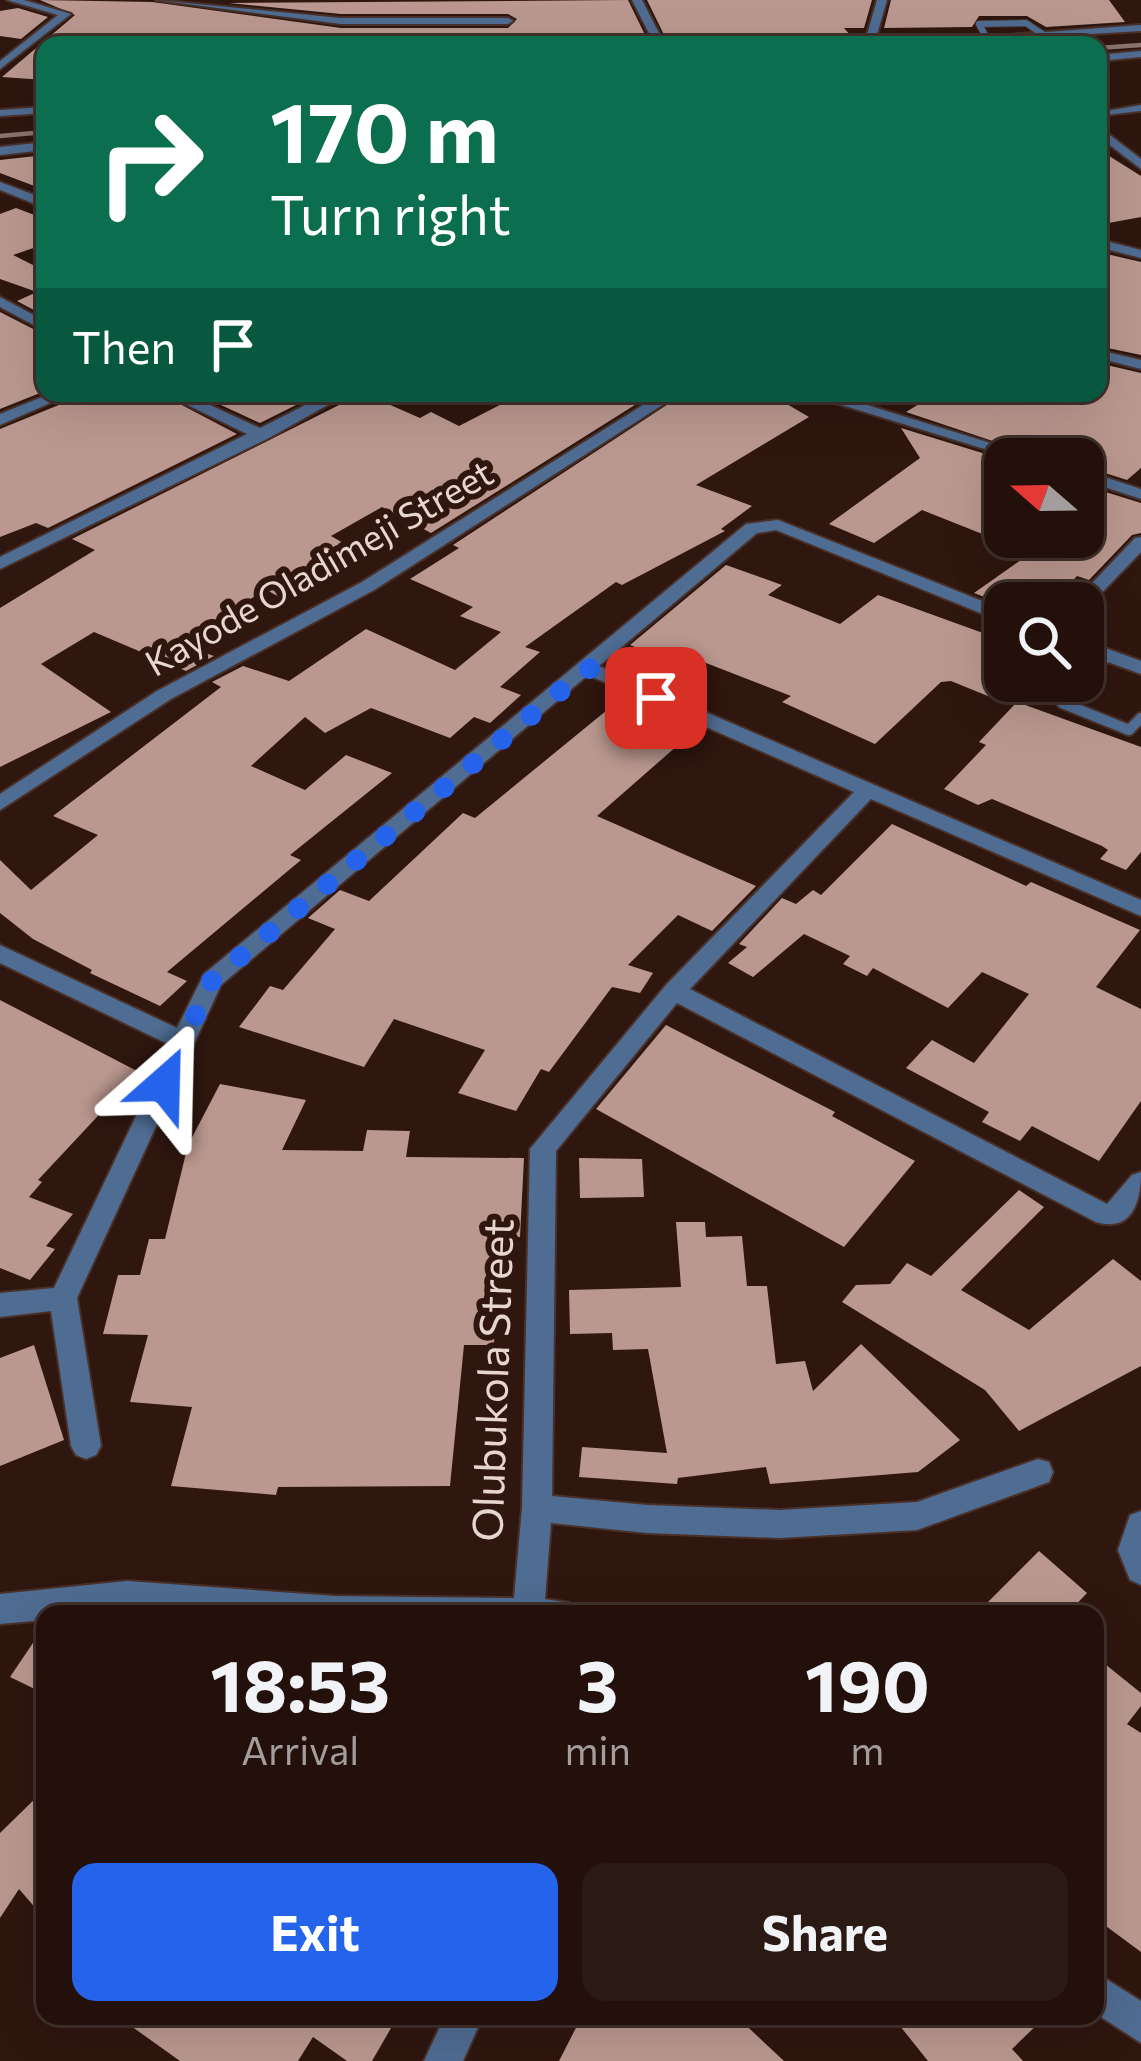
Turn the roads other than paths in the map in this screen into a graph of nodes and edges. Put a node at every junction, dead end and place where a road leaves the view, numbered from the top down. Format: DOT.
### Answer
graph roads {
  1 [pos="12,0"];
  2 [pos="160,0"];
  3 [pos="637,0"];
  4 [pos="882,0"];
  5 [pos="341,21"];
  6 [pos="508,21"];
  7 [pos="1141,28"];
  8 [pos="333,35"];
  9 [pos="43,36"];
  10 [pos="655,36"];
  11 [pos="872,36"];
  12 [pos="1030,36"];
  13 [pos="0,41"];
  14 [pos="34,44"];
  15 [pos="1141,54"];
  16 [pos="1107,57"];
  17 [pos="0,67"];
  18 [pos="1141,109"];
  19 [pos="36,111"];
  20 [pos="1107,111"];
  21 [pos="0,113"];
  22 [pos="1107,137"];
  23 [pos="36,147"];
  24 [pos="0,151"];
  25 [pos="1141,165"];
  26 [pos="0,186"];
  27 [pos="36,200"];
  28 [pos="1107,245"];
  29 [pos="1141,254"];
  30 [pos="4,307"];
  31 [pos="36,323"];
  32 [pos="1107,356"];
  33 [pos="1141,365"];
  34 [pos="43,402"];
  35 [pos="191,402"];
  36 [pos="324,402"];
  37 [pos="659,402"];
  38 [pos="841,402"];
  39 [pos="0,420"];
  40 [pos="263,435"];
  41 [pos="984,444"];
  42 [pos="1104,476"];
  43 [pos="1141,494"];
  44 [pos="1141,542"];
  45 [pos="0,564"];
  46 [pos="1102,582"];
  47 [pos="984,608"];
  48 [pos="1104,654"];
  49 [pos="1108,655"];
  50 [pos="1104,659"];
  51 [pos="588,668"];
  52 [pos="1141,668"];
  53 [pos="1063,702"];
  54 [pos="1141,718"];
  55 [pos="866,792"];
  56 [pos="0,803"];
  57 [pos="1141,909"];
  58 [pos="0,953"];
  59 [pos="674,991"];
  60 [pos="184,1042"];
  61 [pos="1141,1182"];
  62 [pos="63,1298"];
  63 [pos="0,1305"];
  64 [pos="86,1446"];
  65 [pos="1038,1472"];
  66 [pos="537,1508"];
  67 [pos="1141,1525"];
  68 [pos="1141,1570"];
  69 [pos="36,1605"];
  70 [pos="39,1605"];
  71 [pos="252,1605"];
  72 [pos="537,1605"];
  73 [pos="0,1609"];
  74 [pos="1104,1997"];
  75 [pos="1141,2024"];
  76 [pos="460,2025"];
  77 [pos="443,2061"];
  1 -- 9 [label="street"];
  2 -- 5 [label="street"];
  3 -- 10 [label="street"];
  4 -- 11 [label="street"];
  5 -- 6 [label="street"];
  5 -- 8 [label="street"];
  7 -- 12 [label="street"];
  13 -- 14 [label="street"];
  14 -- 17 [label="street"];
  15 -- 16 [label="street"];
  18 -- 20 [label="street"];
  19 -- 21 [label="street"];
  22 -- 25 [label="street"];
  23 -- 24 [label="street"];
  26 -- 27 [label="street"];
  28 -- 29 [label="street"];
  30 -- 31 [label="street"];
  32 -- 33 [label="street"];
  34 -- 39 [label="street"];
  35 -- 40 [label="street"];
  36 -- 40 [label="street"];
  37 -- 56 [label="street, Kayode Oladimeji Street"];
  38 -- 41 [label="street"];
  40 -- 45 [label="street"];
  42 -- 43 [label="street"];
  44 -- 46 [label="street"];
  47 -- 51 [label="street"];
  48 -- 49 [label="street"];
  49 -- 50 [label="lane"];
  49 -- 52 [label="street"];
  51 -- 55 [label="street"];
  51 -- 60 [label="street"];
  53 -- 54 [label="lane"];
  55 -- 57 [label="street"];
  55 -- 59 [label="street"];
  58 -- 60 [label="street"];
  59 -- 61 [label="street"];
  59 -- 66 [label="street, Olubukola Street"];
  60 -- 62 [label="street"];
  62 -- 63 [label="street"];
  62 -- 64 [label="street"];
  65 -- 66 [label="street"];
  66 -- 72 [label="street, Olubukola Street"];
  67 -- 68 [label="street"];
  69 -- 73 [label="street"];
  70 -- 71 [label="street"];
  74 -- 75 [label="street"];
  76 -- 77 [label="street"];
}
